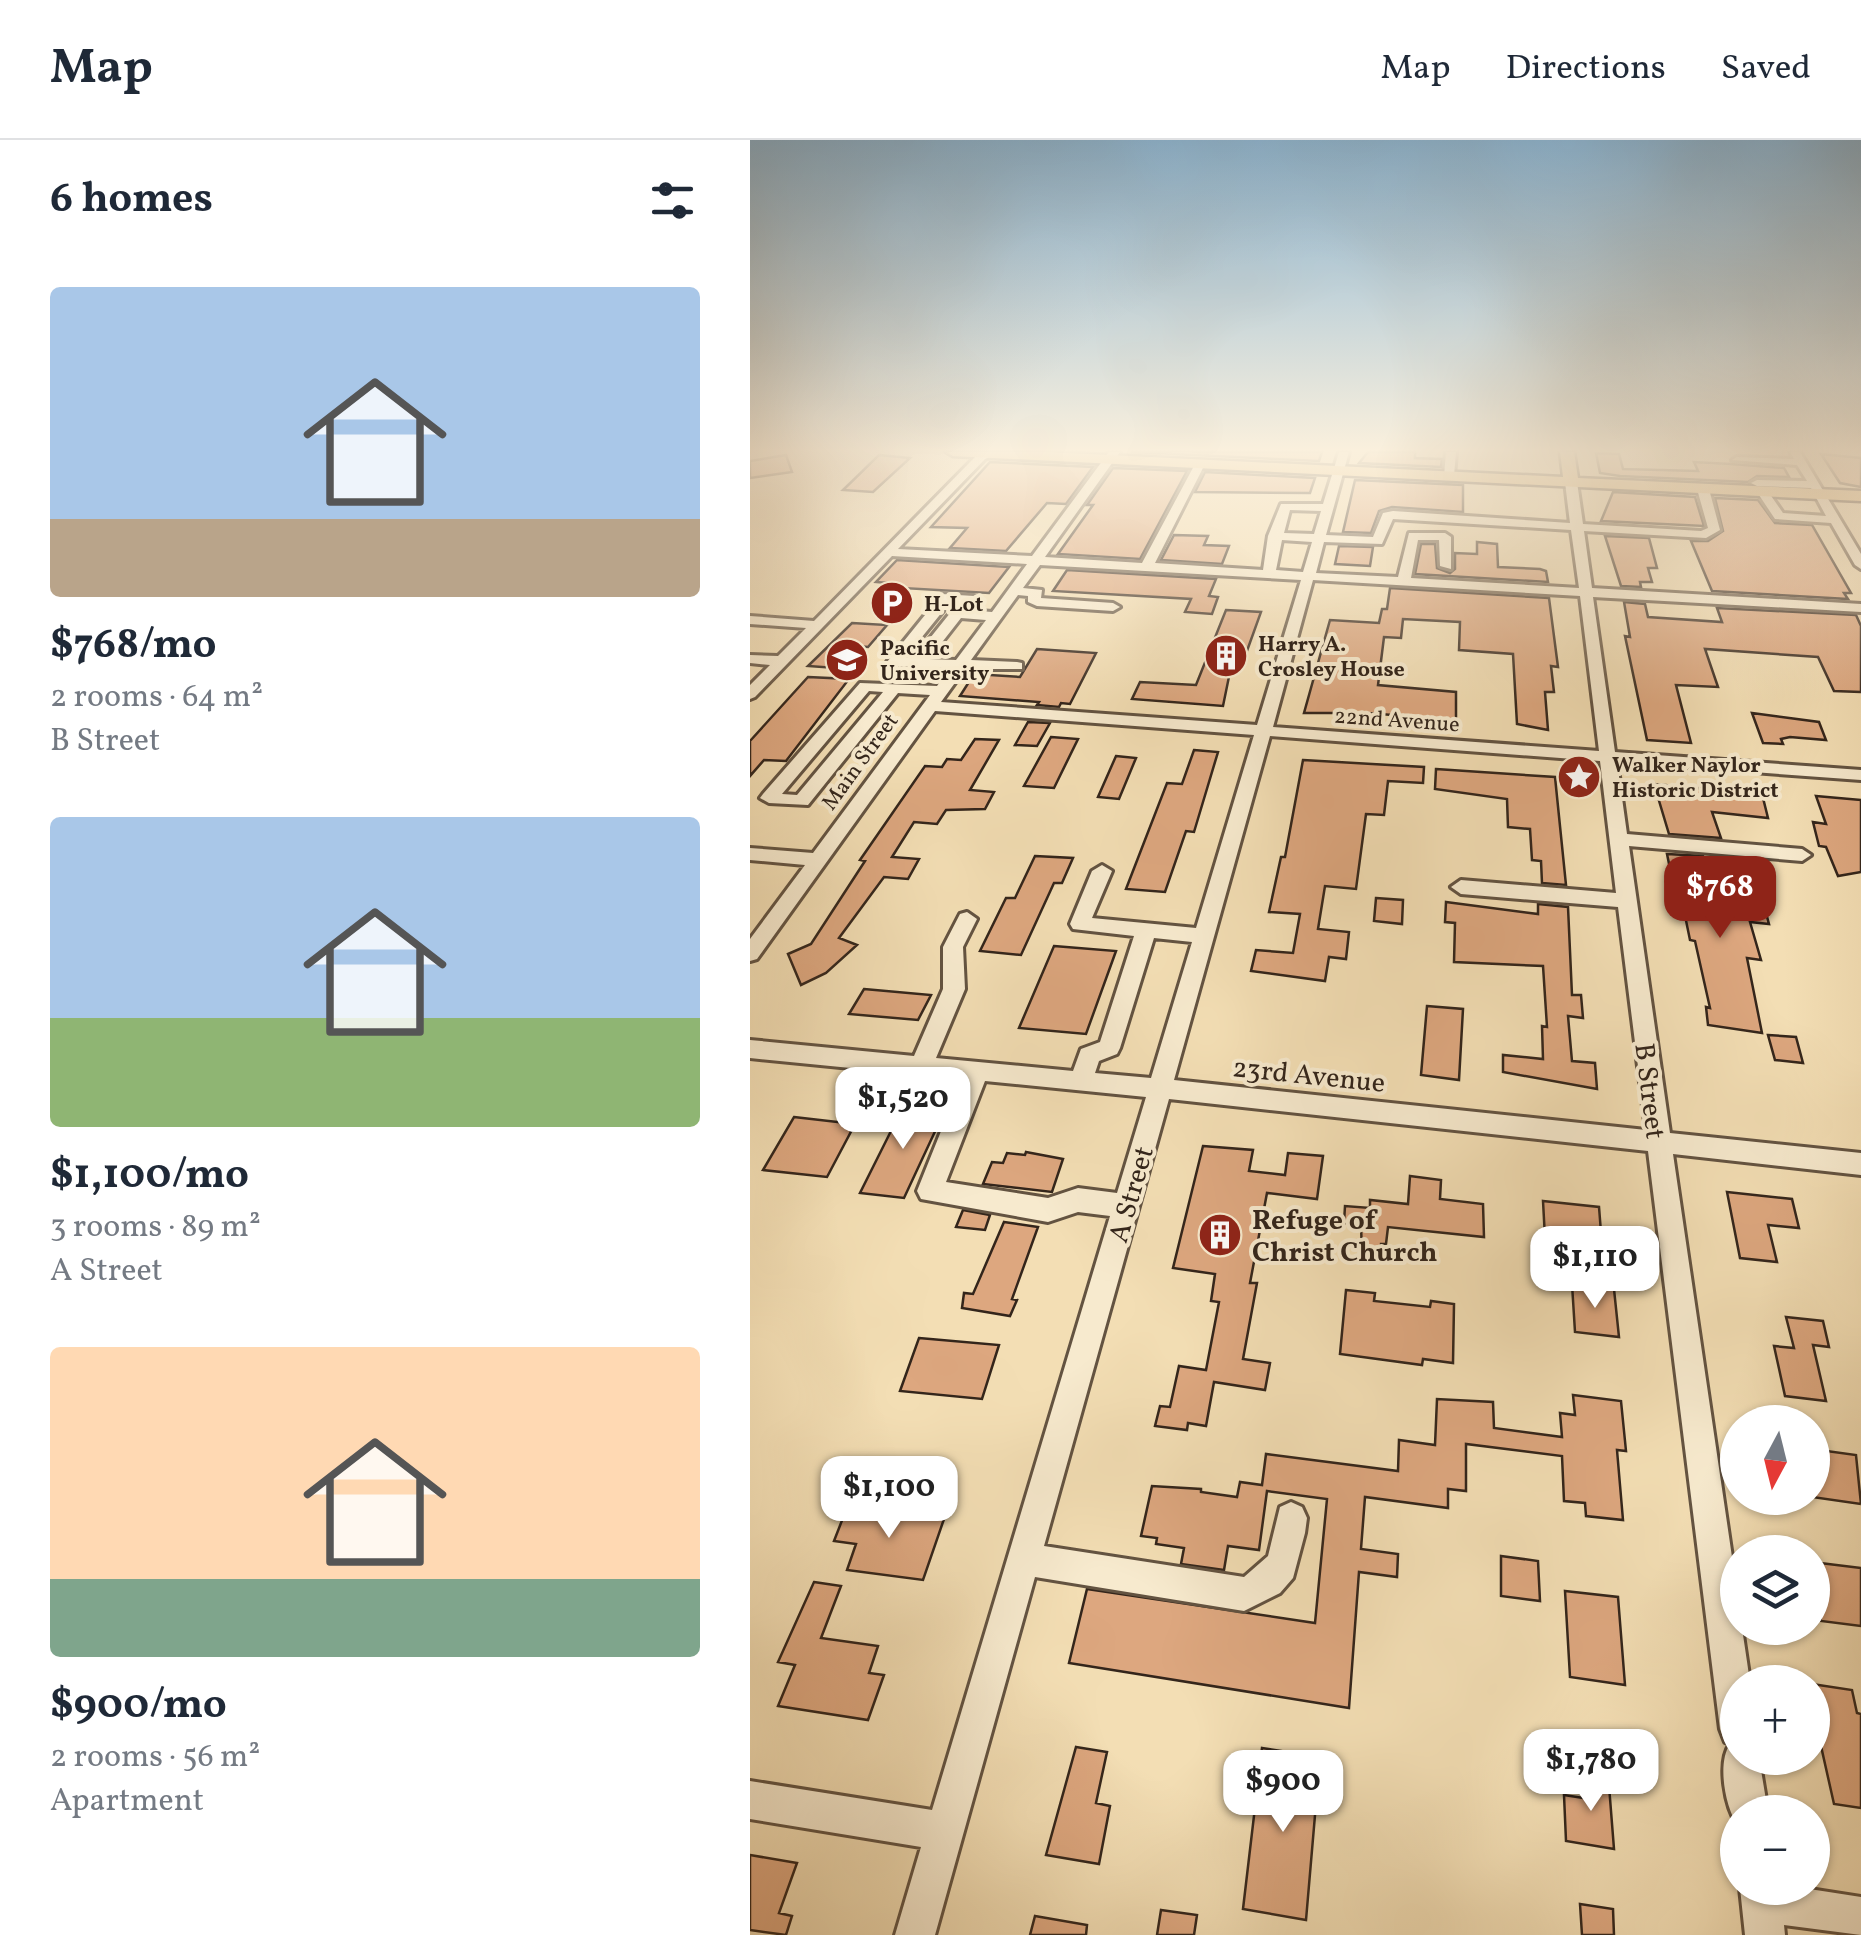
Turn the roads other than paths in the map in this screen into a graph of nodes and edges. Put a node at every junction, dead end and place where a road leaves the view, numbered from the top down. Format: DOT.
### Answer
graph roads {
  1 [pos="904,536"];
  2 [pos="1054,536"];
  3 [pos="1163,536"];
  4 [pos="1274,536"];
  5 [pos="1380,536"];
  6 [pos="1579,536"];
  7 [pos="1844,536"];
  8 [pos="1319,538"];
  9 [pos="888,552"];
  10 [pos="1036,560"];
  11 [pos="1064,562"];
  12 [pos="1861,564"];
  13 [pos="1146,566"];
  14 [pos="1446,566"];
  15 [pos="1269,574"];
  16 [pos="1308,576"];
  17 [pos="1404,582"];
  18 [pos="1044,583"];
  19 [pos="1013,591"];
  20 [pos="1587,592"];
  21 [pos="1114,607"];
  22 [pos="1861,608"];
  23 [pos="957,614"];
  24 [pos="995,616"];
  25 [pos="750,620"];
  26 [pos="818,625"];
  27 [pos="750,659"];
  28 [pos="782,660"];
  29 [pos="920,660"];
  30 [pos="961,663"];
  31 [pos="1017,666"];
  32 [pos="894,688"];
  33 [pos="940,691"];
  34 [pos="750,694"];
  35 [pos="930,706"];
  36 [pos="1265,732"];
  37 [pos="1608,758"];
  38 [pos="1861,775"];
  39 [pos="1619,839"];
  40 [pos="750,854"];
  41 [pos="1802,855"];
  42 [pos="818,860"];
  43 [pos="1102,871"];
  44 [pos="1461,886"];
  45 [pos="1626,901"];
  46 [pos="967,919"];
  47 [pos="1146,931"];
  48 [pos="1204,936"];
  49 [pos="750,954"];
  50 [pos="750,1049"];
  51 [pos="921,1065"];
  52 [pos="977,1071"];
  53 [pos="1080,1080"];
  54 [pos="1160,1088"];
  55 [pos="1658,1143"];
  56 [pos="1861,1164"];
  57 [pos="1126,1206"];
  58 [pos="1291,1518"];
  59 [pos="1024,1560"];
  60 [pos="1729,1665"];
  61 [pos="750,1800"];
  62 [pos="945,1832"];
  63 [pos="1762,1908"];
  64 [pos="1861,1917"];
  65 [pos="915,1935"];
  1 -- 9 [label="street"];
  2 -- 10 [label="street, Main Street"];
  3 -- 13 [label="street"];
  4 -- 8 [label="street"];
  4 -- 15 [label="street"];
  5 -- 8 [label="street"];
  6 -- 20 [label="street, B Street"];
  7 -- 12 [label="street"];
  8 -- 16 [label="street, A Street"];
  9 -- 10 [label="street"];
  9 -- 26 [label="street"];
  10 -- 11 [label="street"];
  10 -- 19 [label="street, Main Street"];
  11 -- 13 [label="street"];
  11 -- 18 [label="street"];
  13 -- 15 [label="street"];
  14 -- 17 [label="street"];
  15 -- 16 [label="street"];
  16 -- 17 [label="street"];
  16 -- 36 [label="street, A Street"];
  17 -- 20 [label="street"];
  18 -- 19 [label="street"];
  18 -- 21 [label="street"];
  19 -- 24 [label="street, Main Street"];
  20 -- 22 [label="street"];
  20 -- 37 [label="street, B Street"];
  23 -- 24 [label="street"];
  23 -- 29 [label="street"];
  23 -- 29 [label="street"];
  24 -- 30 [label="street, Main Street"];
  25 -- 26 [label="street"];
  26 -- 28 [label="street"];
  27 -- 28 [label="street"];
  28 -- 34 [label="street"];
  29 -- 30 [label="street"];
  30 -- 31 [label="street"];
  30 -- 33 [label="street, Main Street"];
  32 -- 32 [label="street"];
  32 -- 33 [label="street"];
  33 -- 35 [label="street, Main Street"];
  35 -- 36 [label="street, 22nd Avenue"];
  35 -- 42 [label="street, Main Street"];
  36 -- 37 [label="street, 22nd Avenue"];
  36 -- 48 [label="street, A Street"];
  37 -- 38 [label="street, 22nd Avenue"];
  37 -- 39 [label="street, B Street"];
  39 -- 41 [label="street"];
  39 -- 45 [label="street, B Street"];
  40 -- 42 [label="street"];
  42 -- 49 [label="street, Main Street"];
  43 -- 47 [label="street"];
  44 -- 45 [label="street"];
  45 -- 55 [label="street, B Street"];
  46 -- 51 [label="street"];
  47 -- 48 [label="street"];
  47 -- 53 [label="street"];
  48 -- 54 [label="street, A Street"];
  50 -- 51 [label="street, 23rd Avenue"];
  51 -- 52 [label="street, 23rd Avenue"];
  52 -- 53 [label="street, 23rd Avenue"];
  52 -- 57 [label="street"];
  53 -- 54 [label="street, 23rd Avenue"];
  54 -- 55 [label="street, 23rd Avenue"];
  54 -- 57 [label="street, A Street"];
  55 -- 56 [label="street, 23rd Avenue"];
  55 -- 60 [label="street, B Street"];
  57 -- 59 [label="street, A Street"];
  58 -- 59 [label="street"];
  59 -- 62 [label="street, A Street"];
  61 -- 62 [label="street"];
  62 -- 65 [label="street, A Street"];
  63 -- 64 [label="street"];
}
